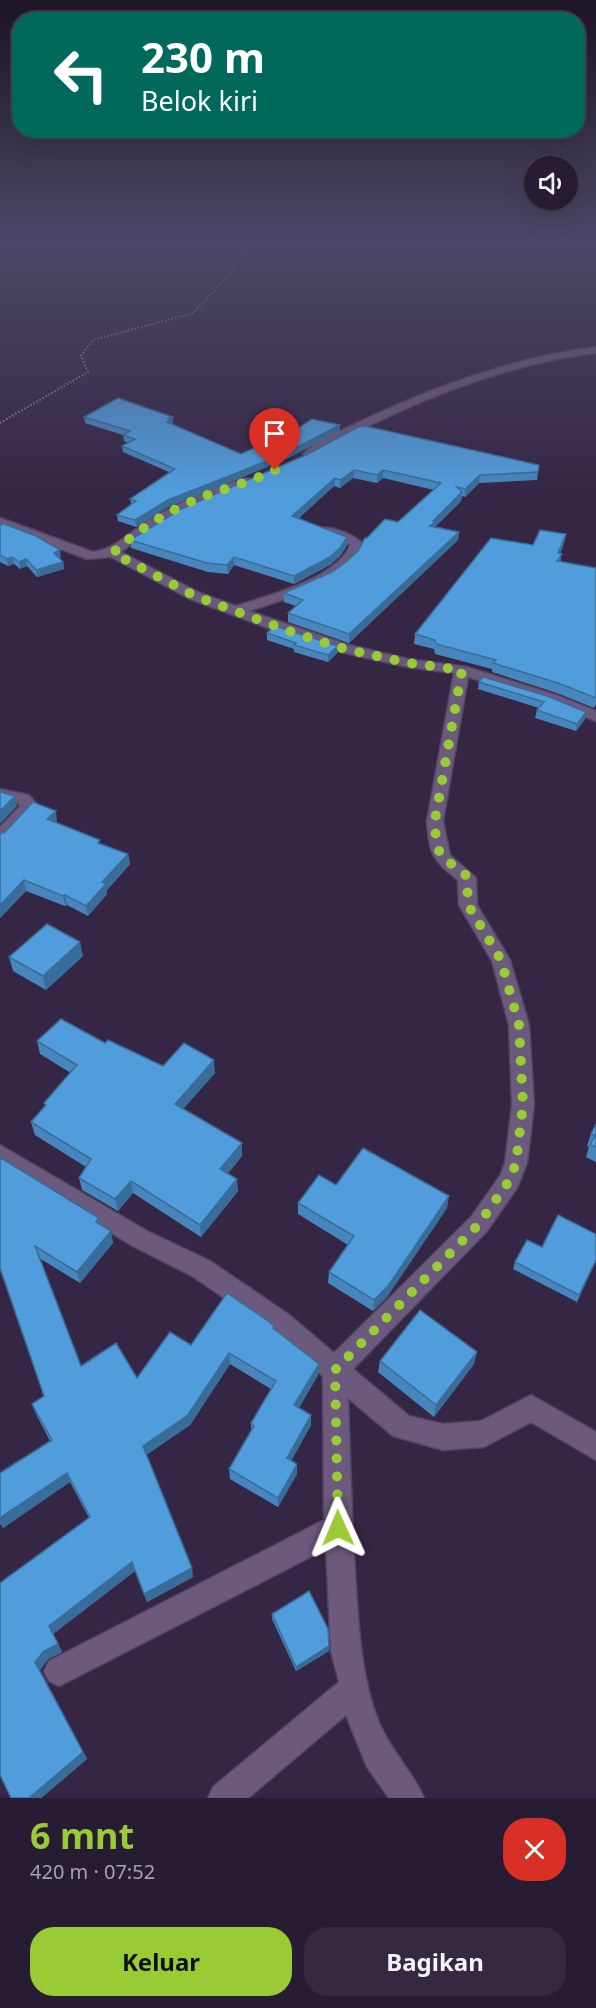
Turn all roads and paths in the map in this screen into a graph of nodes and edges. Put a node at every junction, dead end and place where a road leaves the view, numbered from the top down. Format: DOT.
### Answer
graph roads {
  1 [pos="156,323"];
  2 [pos="596,350"];
  3 [pos="0,423"];
  4 [pos="297,460"];
  5 [pos="258,478"];
  6 [pos="0,522"];
  7 [pos="312,526"];
  8 [pos="113,553"];
  9 [pos="236,611"];
  10 [pos="462,670"];
  11 [pos="596,716"];
  12 [pos="0,794"];
  13 [pos="0,837"];
  14 [pos="0,1154"];
  15 [pos="335,1370"];
  16 [pos="596,1447"];
  17 [pos="338,1528"];
  18 [pos="59,1671"];
  19 [pos="355,1688"];
  20 [pos="225,1798"];
  21 [pos="408,1798"];
  1 -- 3 [label="path"];
  2 -- 4 [label="street"];
  5 -- 8 [label="street"];
  6 -- 8 [label="street"];
  7 -- 9 [label="street"];
  8 -- 9 [label="street"];
  9 -- 10 [label="street"];
  10 -- 11 [label="street"];
  10 -- 15 [label="street"];
  12 -- 13 [label="street"];
  14 -- 15 [label="street"];
  15 -- 16 [label="street"];
  15 -- 17 [label="street"];
  17 -- 18 [label="street"];
  17 -- 19 [label="street"];
  19 -- 20 [label="street"];
  19 -- 21 [label="street"];
}
